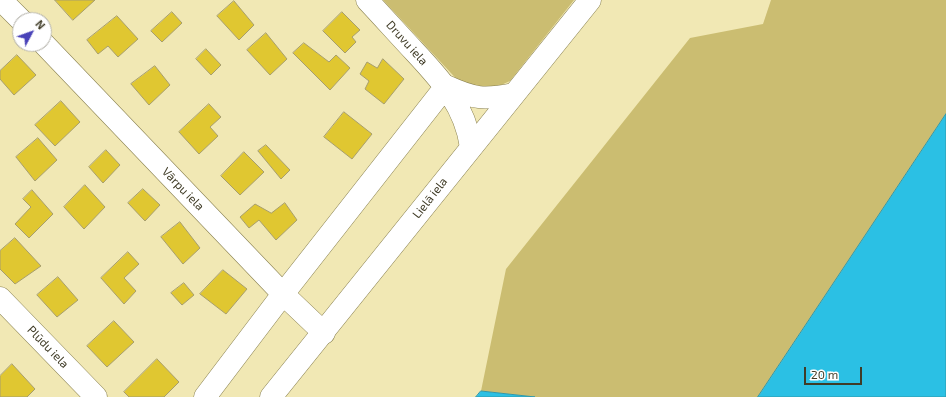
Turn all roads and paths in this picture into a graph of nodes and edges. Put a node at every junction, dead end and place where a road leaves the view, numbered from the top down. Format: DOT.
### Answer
graph roads {
  1 [pos="1,0"];
  2 [pos="367,0"];
  3 [pos="590,0"];
  4 [pos="12,12"];
  5 [pos="52,52"];
  6 [pos="446,86"];
  7 [pos="514,94"];
  8 [pos="471,147"];
  9 [pos="283,294"];
  10 [pos="0,298"];
  11 [pos="324,333"];
  12 [pos="96,397"];
  13 [pos="205,397"];
  14 [pos="271,397"];
  1 -- 4 [label="street"];
  2 -- 6 [label="street, Druvu iela"];
  3 -- 7 [label="street, Lielā iela"];
  5 -- 9 [label="street, Vārpu iela"];
  6 -- 7 [label="street, Druvu iela"];
  6 -- 8 [label="street, Druvu iela"];
  6 -- 9 [label="street"];
  7 -- 8 [label="street, Lielā iela"];
  8 -- 11 [label="street, Lielā iela"];
  9 -- 11 [label="street, Vārpu iela"];
  9 -- 13 [label="street"];
  10 -- 12 [label="street, Plūdu iela"];
  11 -- 14 [label="street, Lielā iela"];
}
